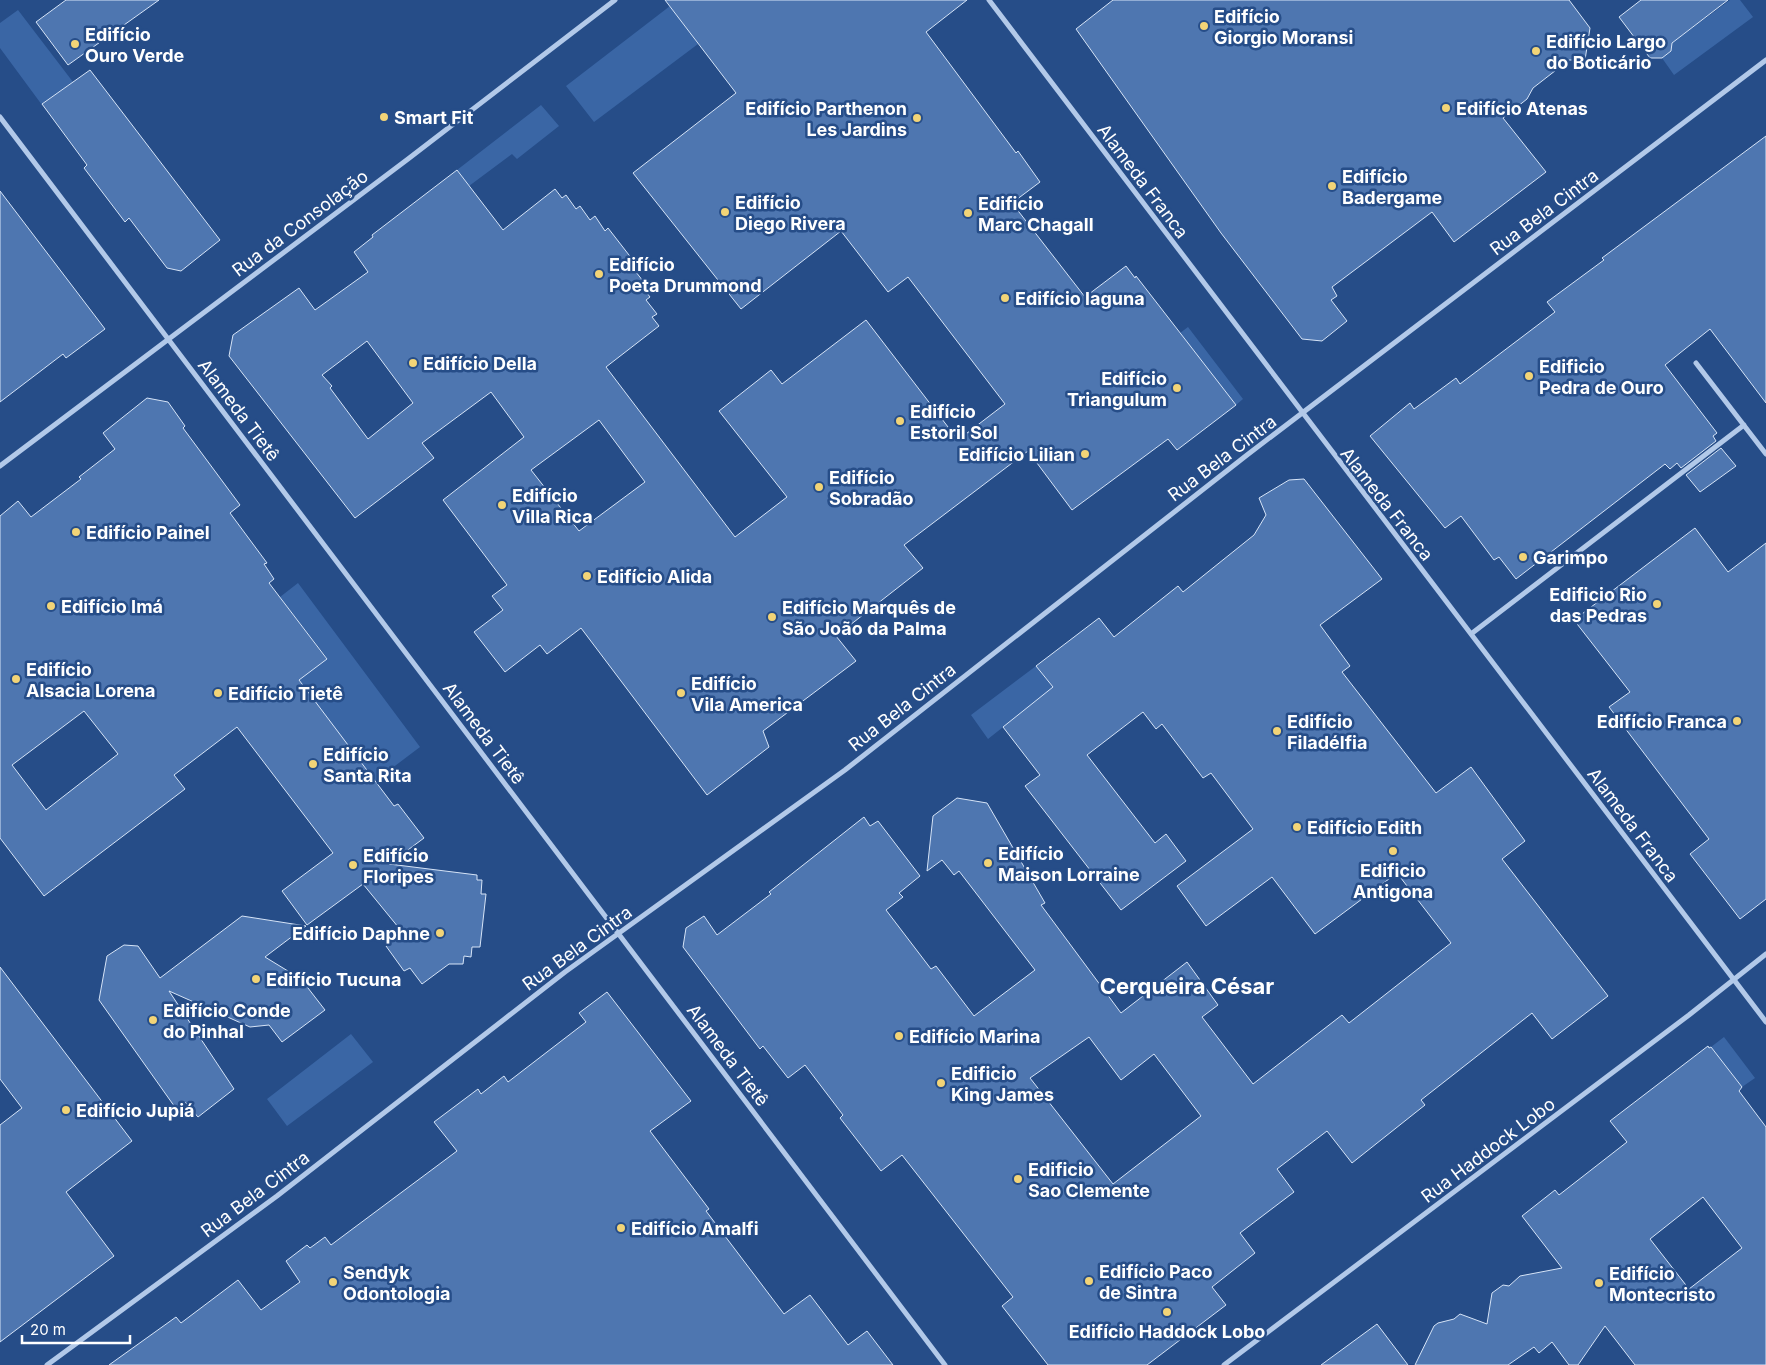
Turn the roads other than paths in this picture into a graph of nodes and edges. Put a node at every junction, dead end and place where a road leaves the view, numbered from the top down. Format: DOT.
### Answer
graph roads {
  1 [pos="615,0"];
  2 [pos="990,0"];
  3 [pos="1766,60"];
  4 [pos="0,117"];
  5 [pos="168,339"];
  6 [pos="1696,363"];
  7 [pos="1301,415"];
  8 [pos="1744,426"];
  9 [pos="1766,454"];
  10 [pos="0,466"];
  11 [pos="1471,634"];
  12 [pos="619,934"];
  13 [pos="1766,954"];
  14 [pos="1734,979"];
  15 [pos="1766,1022"];
  16 [pos="48,1365"];
  17 [pos="945,1365"];
  18 [pos="1224,1365"];
  1 -- 5 [label="street, Rua da Consolação"];
  2 -- 7 [label="street, Alameda Franca"];
  3 -- 7 [label="street, Rua Bela Cintra"];
  4 -- 5 [label="street, Alameda Tietê"];
  5 -- 10 [label="street, Rua da Consolação"];
  5 -- 12 [label="street, Alameda Tietê"];
  6 -- 8 [label="street"];
  7 -- 11 [label="street, Alameda Franca"];
  7 -- 12 [label="street, Rua Bela Cintra"];
  8 -- 9 [label="street"];
  8 -- 11 [label="street"];
  11 -- 14 [label="street, Alameda Franca"];
  12 -- 16 [label="street, Rua Bela Cintra"];
  12 -- 17 [label="street, Alameda Tietê"];
  13 -- 14 [label="street, Rua Haddock Lobo"];
  14 -- 15 [label="street, Alameda Franca"];
  14 -- 18 [label="street, Rua Haddock Lobo"];
}
